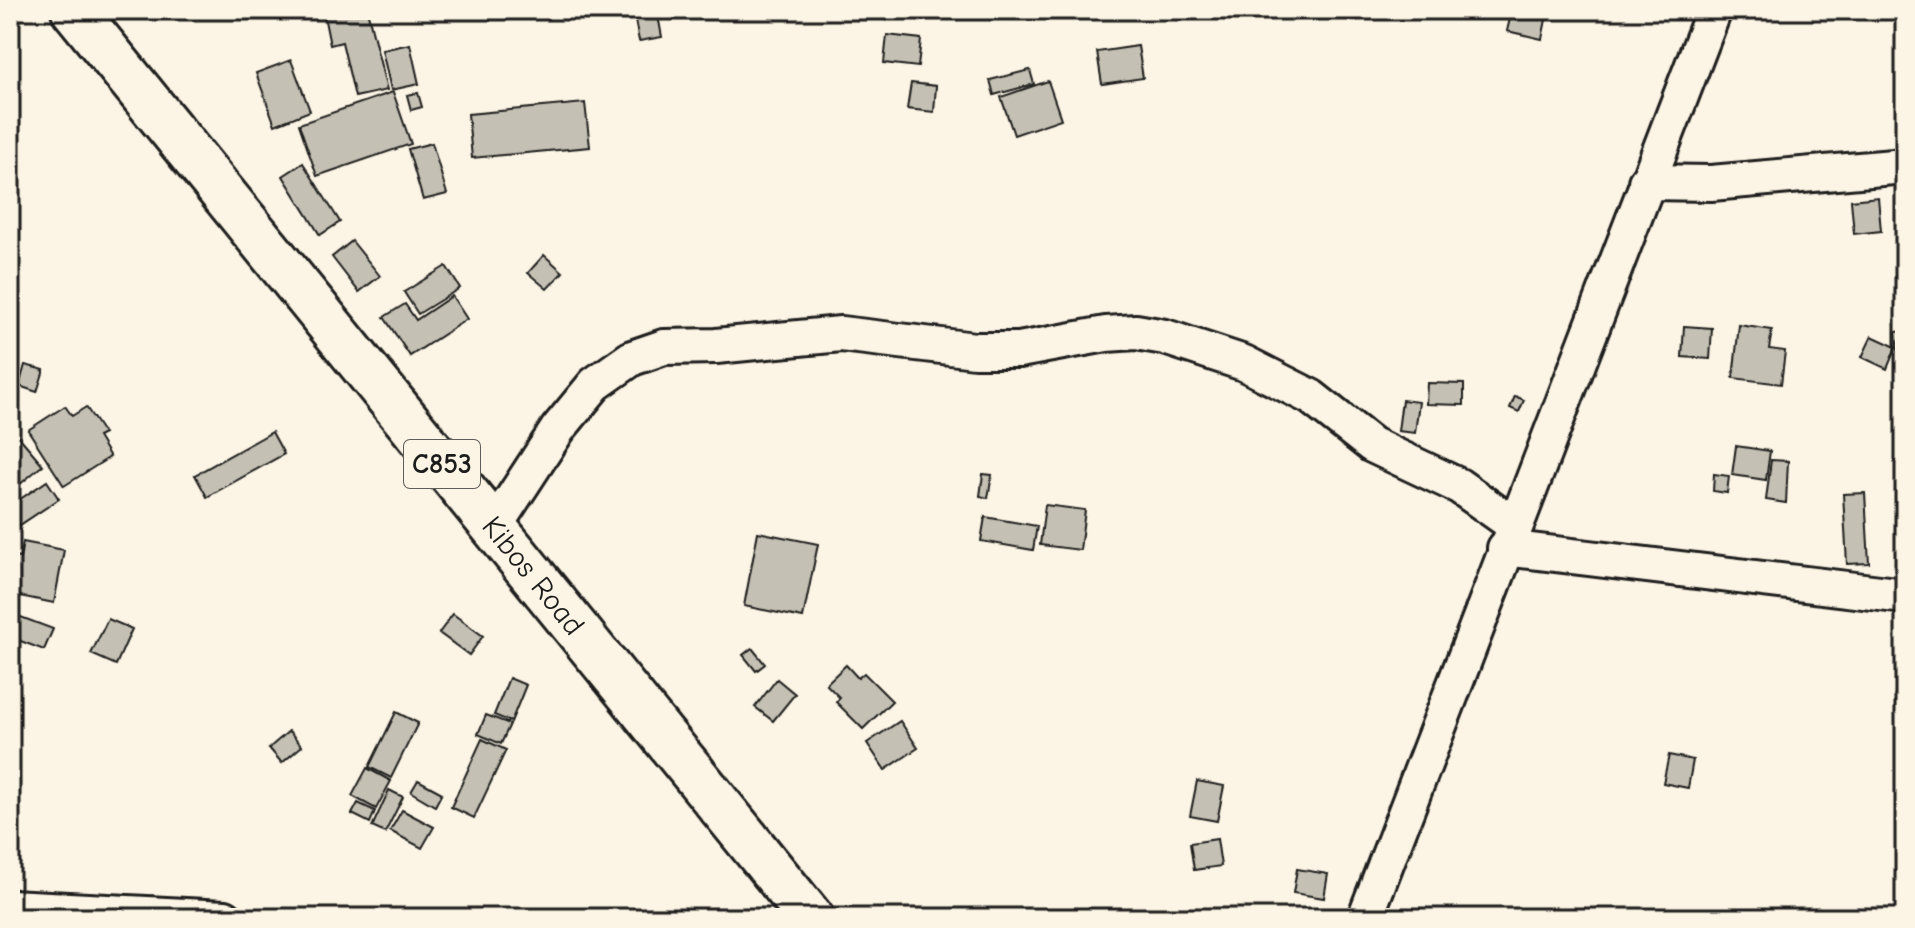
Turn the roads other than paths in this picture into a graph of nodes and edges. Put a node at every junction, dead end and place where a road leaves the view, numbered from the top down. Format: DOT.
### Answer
graph roads {
  1 [pos="74,10"];
  2 [pos="1714,10"];
  3 [pos="1905,166"];
  4 [pos="1646,182"];
  5 [pos="494,527"];
  6 [pos="1509,537"];
  7 [pos="1905,596"];
  8 [pos="10,907"];
  9 [pos="225,918"];
  10 [pos="811,918"];
  11 [pos="1365,918"];
  1 -- 5 [label="main road, Kibos Road / C853"];
  2 -- 4 [label="street"];
  3 -- 4 [label="street"];
  4 -- 6 [label="street"];
  5 -- 6 [label="street"];
  5 -- 10 [label="main road, Kibos Road / C853"];
  6 -- 7 [label="street"];
  6 -- 11 [label="street"];
  8 -- 9 [label="street"];
}
